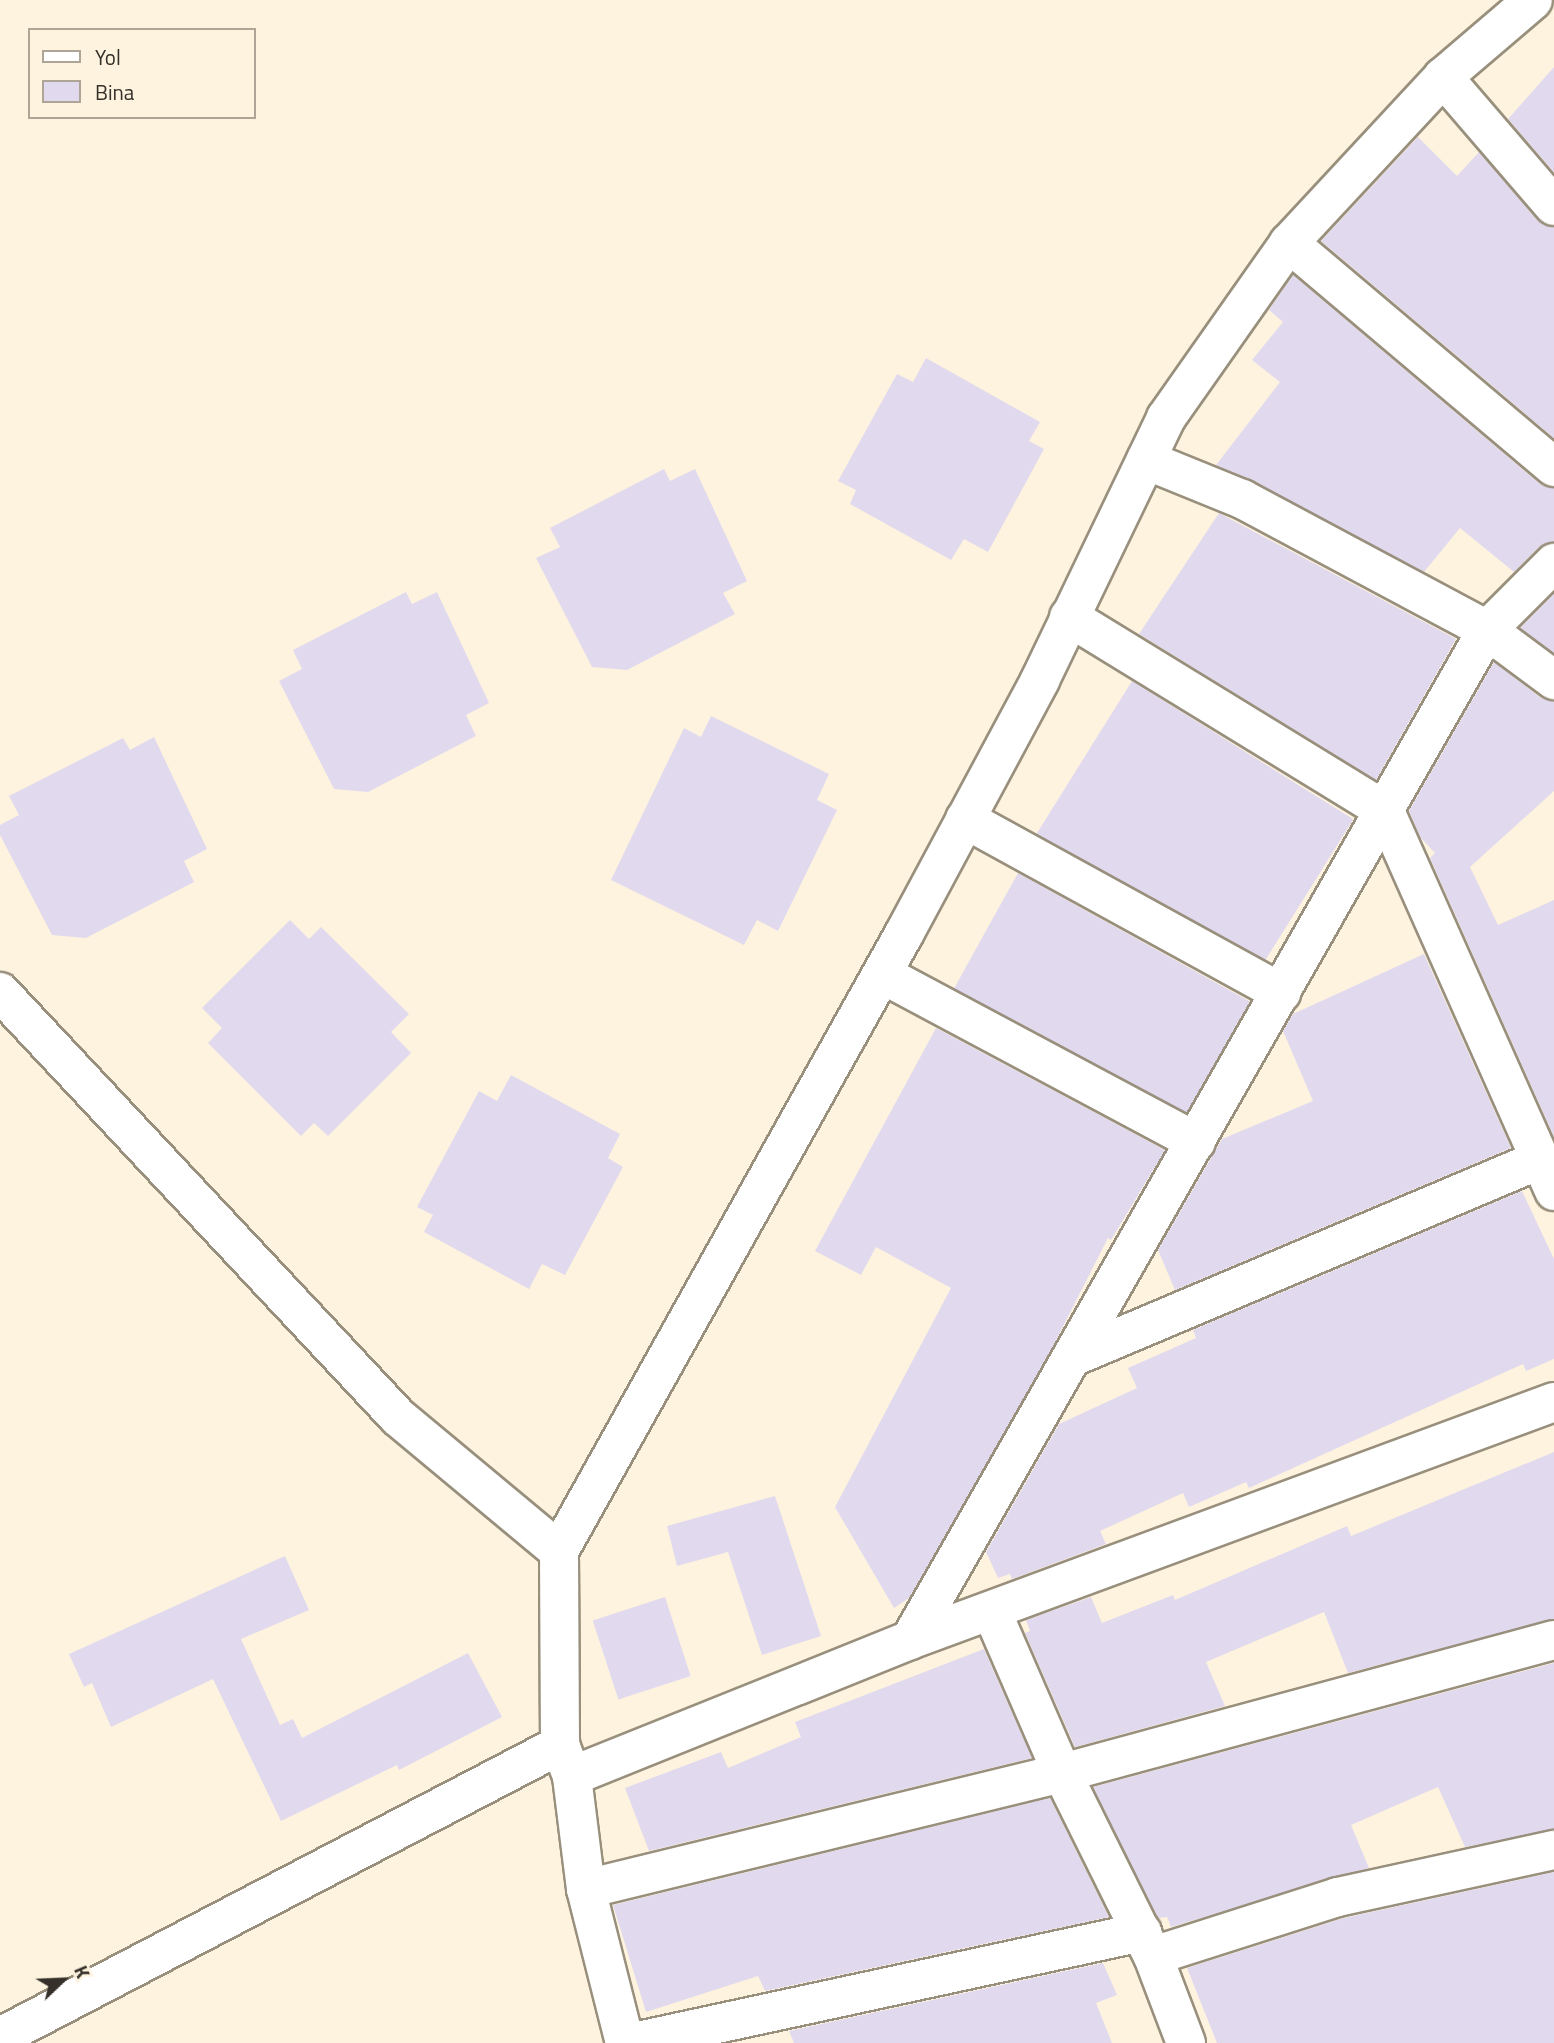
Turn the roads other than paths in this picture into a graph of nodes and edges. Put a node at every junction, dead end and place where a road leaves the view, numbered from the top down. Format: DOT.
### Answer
graph roads {
  1 [pos="1532,0"];
  2 [pos="1443,77"];
  3 [pos="1554,206"];
  4 [pos="1289,243"];
  5 [pos="1146,460"];
  6 [pos="1554,467"];
  7 [pos="1554,563"];
  8 [pos="1069,617"];
  9 [pos="1487,630"];
  10 [pos="1554,680"];
  11 [pos="1385,811"];
  12 [pos="965,819"];
  13 [pos="882,974"];
  14 [pos="0,992"];
  15 [pos="1281,993"];
  16 [pos="1196,1142"];
  17 [pos="1547,1175"];
  18 [pos="1075,1356"];
  19 [pos="1554,1402"];
  20 [pos="559,1551"];
  21 [pos="992,1612"];
  22 [pos="910,1640"];
  23 [pos="1554,1640"];
  24 [pos="566,1761"];
  25 [pos="1062,1773"];
  26 [pos="1554,1850"];
  27 [pos="586,1889"];
  28 [pos="1148,1944"];
  29 [pos="0,2037"];
  30 [pos="627,2043"];
  31 [pos="1186,2043"];
  1 -- 2 [label="street"];
  2 -- 3 [label="street"];
  2 -- 4 [label="street"];
  4 -- 5 [label="street"];
  4 -- 6 [label="street"];
  5 -- 8 [label="street"];
  5 -- 9 [label="street"];
  7 -- 9 [label="street"];
  8 -- 11 [label="street"];
  8 -- 12 [label="street"];
  9 -- 10 [label="street"];
  9 -- 11 [label="street"];
  11 -- 15 [label="street"];
  11 -- 17 [label="street"];
  12 -- 13 [label="street"];
  12 -- 15 [label="street"];
  13 -- 16 [label="street"];
  13 -- 20 [label="street"];
  14 -- 20 [label="street"];
  15 -- 16 [label="street"];
  16 -- 18 [label="street"];
  17 -- 18 [label="street"];
  18 -- 22 [label="street"];
  19 -- 21 [label="street"];
  20 -- 24 [label="street"];
  21 -- 22 [label="street"];
  21 -- 25 [label="street"];
  22 -- 24 [label="street"];
  23 -- 25 [label="street"];
  24 -- 27 [label="street"];
  24 -- 29 [label="street"];
  25 -- 27 [label="street"];
  25 -- 28 [label="street"];
  26 -- 28 [label="street"];
  27 -- 30 [label="street"];
  28 -- 30 [label="street"];
  28 -- 31 [label="street"];
}
